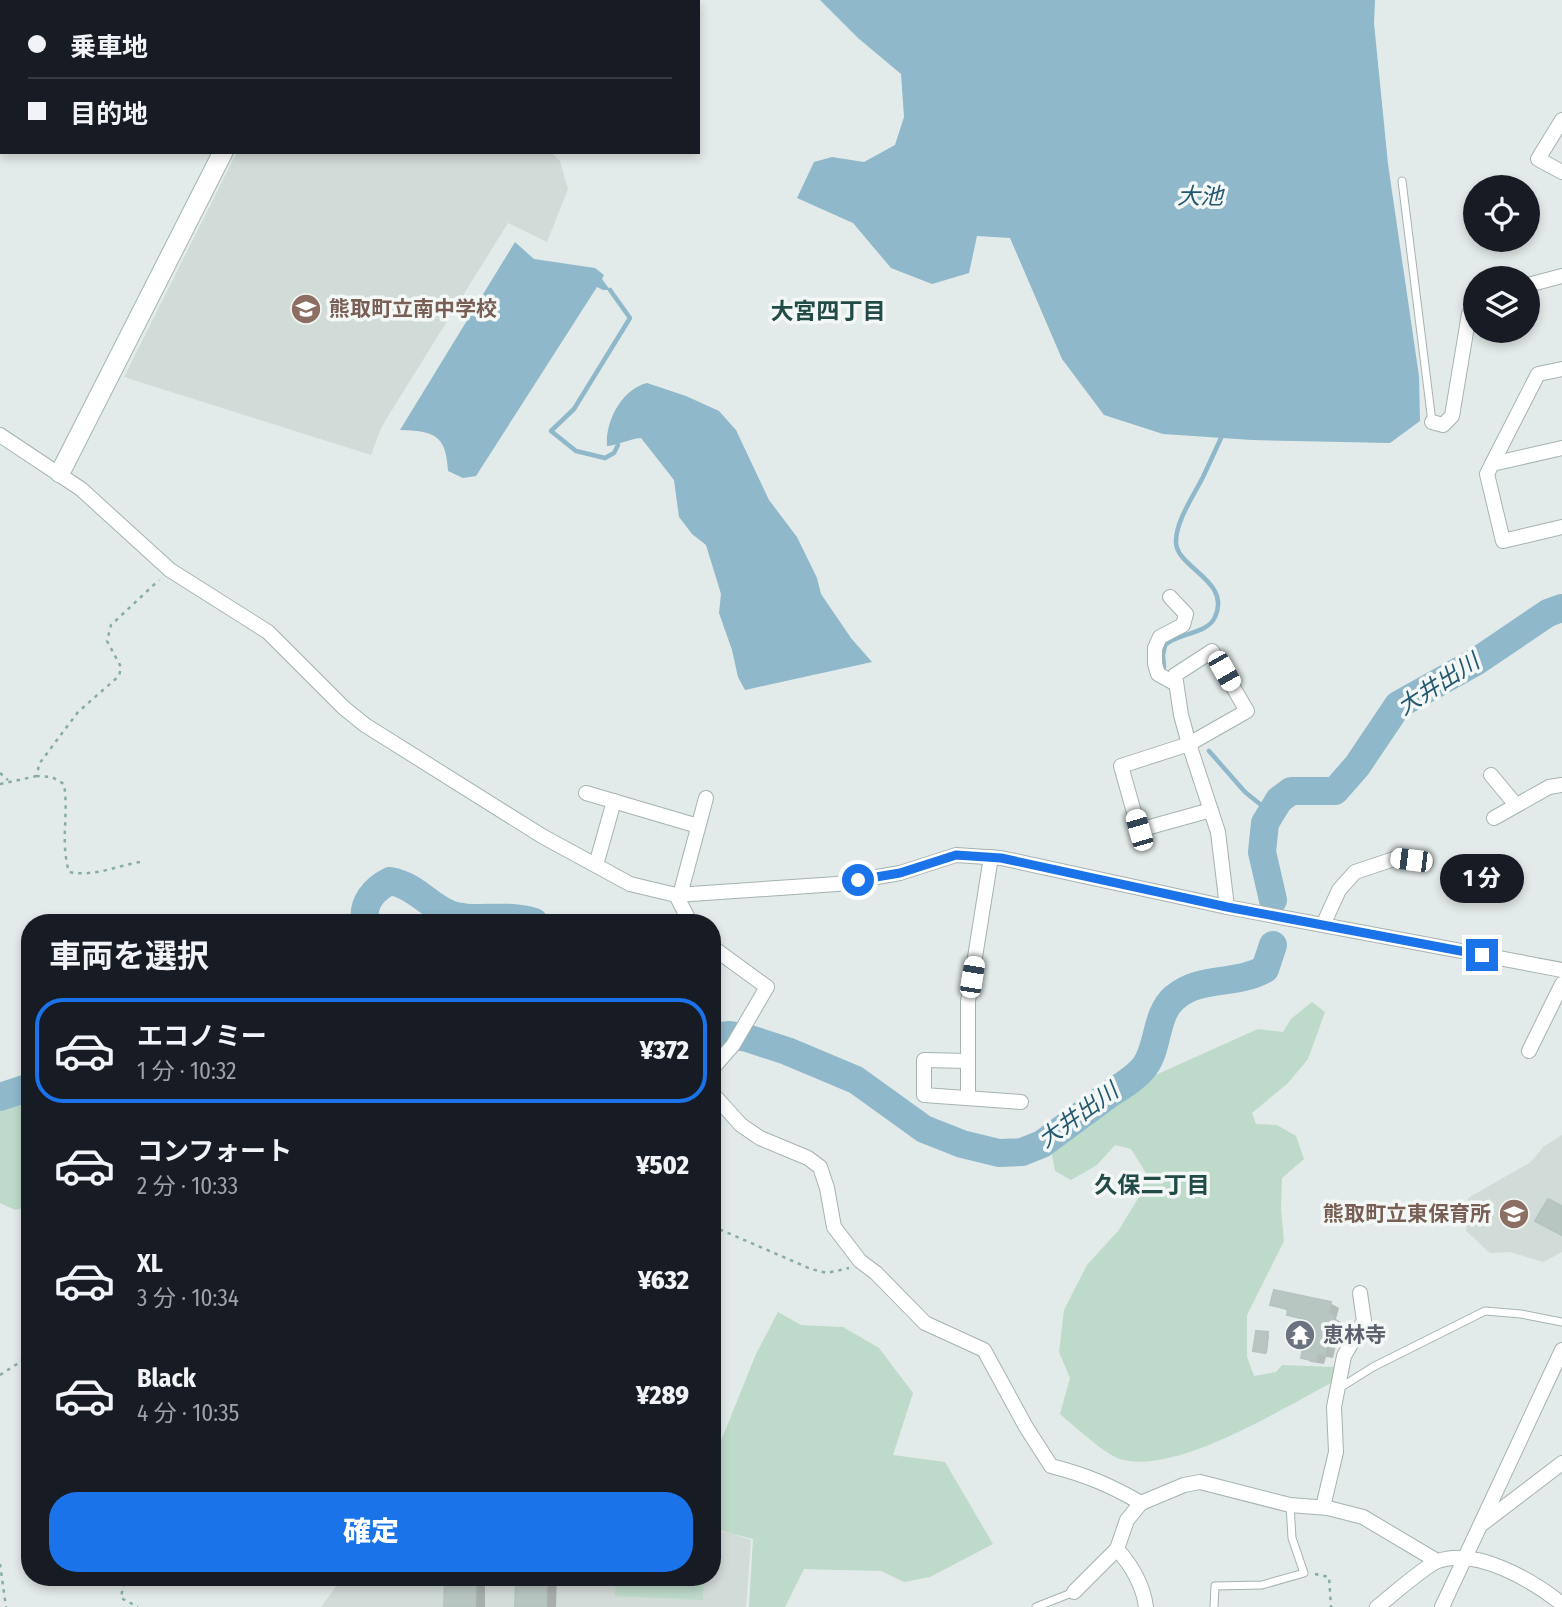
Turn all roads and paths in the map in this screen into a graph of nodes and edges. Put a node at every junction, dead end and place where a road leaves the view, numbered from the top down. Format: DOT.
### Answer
graph roads {
  1 [pos="1562,120"];
  2 [pos="222,154"];
  3 [pos="1562,172"];
  4 [pos="1402,181"];
  5 [pos="1562,276"];
  6 [pos="1540,282"];
  7 [pos="1464,343"];
  8 [pos="1562,369"];
  9 [pos="1432,422"];
  10 [pos="0,435"];
  11 [pos="1562,448"];
  12 [pos="1492,464"];
  13 [pos="60,473"];
  14 [pos="1562,527"];
  15 [pos="170,570"];
  16 [pos="1170,597"];
  17 [pos="1176,684"];
  18 [pos="1189,744"];
  19 [pos="0,773"];
  20 [pos="1491,775"];
  21 [pos="37,776"];
  22 [pos="10,781"];
  23 [pos="0,784"];
  24 [pos="1562,785"];
  25 [pos="586,793"];
  26 [pos="706,798"];
  27 [pos="614,801"];
  28 [pos="1516,805"];
  29 [pos="1211,810"];
  30 [pos="1494,818"];
  31 [pos="698,826"];
  32 [pos="991,857"];
  33 [pos="140,862"];
  34 [pos="1426,862"];
  35 [pos="596,865"];
  36 [pos="678,895"];
  37 [pos="1227,907"];
  38 [pos="686,914"];
  39 [pos="1324,925"];
  40 [pos="721,954"];
  41 [pos="1562,970"];
  42 [pos="1562,984"];
  43 [pos="1529,1051"];
  44 [pos="721,1059"];
  45 [pos="968,1061"];
  46 [pos="968,1098"];
  47 [pos="1021,1102"];
  48 [pos="721,1103"];
  49 [pos="721,1230"];
  50 [pos="860,1261"];
  51 [pos="1360,1293"];
  52 [pos="1562,1322"];
  53 [pos="1562,1350"];
  54 [pos="21,1361"];
  55 [pos="0,1374"];
  56 [pos="1336,1390"];
  57 [pos="1562,1463"];
  58 [pos="1141,1503"];
  59 [pos="1290,1505"];
  60 [pos="1323,1507"];
  61 [pos="1478,1527"];
  62 [pos="1116,1549"];
  63 [pos="1464,1558"];
  64 [pos="1437,1561"];
  65 [pos="0,1564"];
  66 [pos="1304,1573"];
  67 [pos="123,1586"];
  68 [pos="1074,1592"];
  69 [pos="1562,1604"];
  70 [pos="6,1607"];
  71 [pos="138,1607"];
  72 [pos="1035,1607"];
  73 [pos="1146,1607"];
  74 [pos="1214,1607"];
  75 [pos="1331,1607"];
  76 [pos="1377,1607"];
  77 [pos="1442,1607"];
  1 -- 3 [label="street"];
  2 -- 13 [label="street"];
  4 -- 9 [label="lane"];
  5 -- 6 [label="street"];
  7 -- 9 [label="street"];
  8 -- 12 [label="street"];
  10 -- 13 [label="street"];
  11 -- 12 [label="street"];
  12 -- 14 [label="street"];
  13 -- 15 [label="street"];
  15 -- 21 [label="path"];
  15 -- 35 [label="street"];
  16 -- 17 [label="street"];
  17 -- 18 [label="street"];
  17 -- 18 [label="street"];
  18 -- 29 [label="street"];
  18 -- 29 [label="street"];
  19 -- 22 [label="path"];
  20 -- 28 [label="street"];
  21 -- 22 [label="path"];
  21 -- 33 [label="path"];
  22 -- 23 [label="path"];
  24 -- 28 [label="street"];
  25 -- 27 [label="street"];
  26 -- 31 [label="street"];
  27 -- 31 [label="street"];
  27 -- 35 [label="street"];
  28 -- 30 [label="street"];
  29 -- 37 [label="street"];
  31 -- 36 [label="street"];
  32 -- 36 [label="street"];
  32 -- 37 [label="street"];
  32 -- 45 [label="street"];
  34 -- 39 [label="street"];
  35 -- 36 [label="street"];
  36 -- 38 [label="street"];
  37 -- 39 [label="street"];
  39 -- 41 [label="street"];
  40 -- 44 [label="street"];
  42 -- 43 [label="street"];
  45 -- 46 [label="street"];
  45 -- 46 [label="street"];
  46 -- 47 [label="street"];
  48 -- 50 [label="street"];
  49 -- 50 [label="path"];
  50 -- 58 [label="street"];
  51 -- 56 [label="street"];
  52 -- 56 [label="lane"];
  53 -- 61 [label="street"];
  54 -- 55 [label="path"];
  56 -- 60 [label="street"];
  57 -- 61 [label="street"];
  58 -- 59 [label="street"];
  58 -- 62 [label="street"];
  59 -- 60 [label="street"];
  59 -- 66 [label="lane"];
  60 -- 64 [label="street"];
  61 -- 63 [label="street"];
  62 -- 68 [label="street"];
  62 -- 73 [label="street"];
  63 -- 64 [label="street"];
  63 -- 69 [label="street"];
  63 -- 77 [label="street"];
  64 -- 76 [label="street"];
  65 -- 70 [label="path"];
  66 -- 74 [label="lane"];
  66 -- 75 [label="path"];
  67 -- 71 [label="path"];
  68 -- 72 [label="lane"];
}
